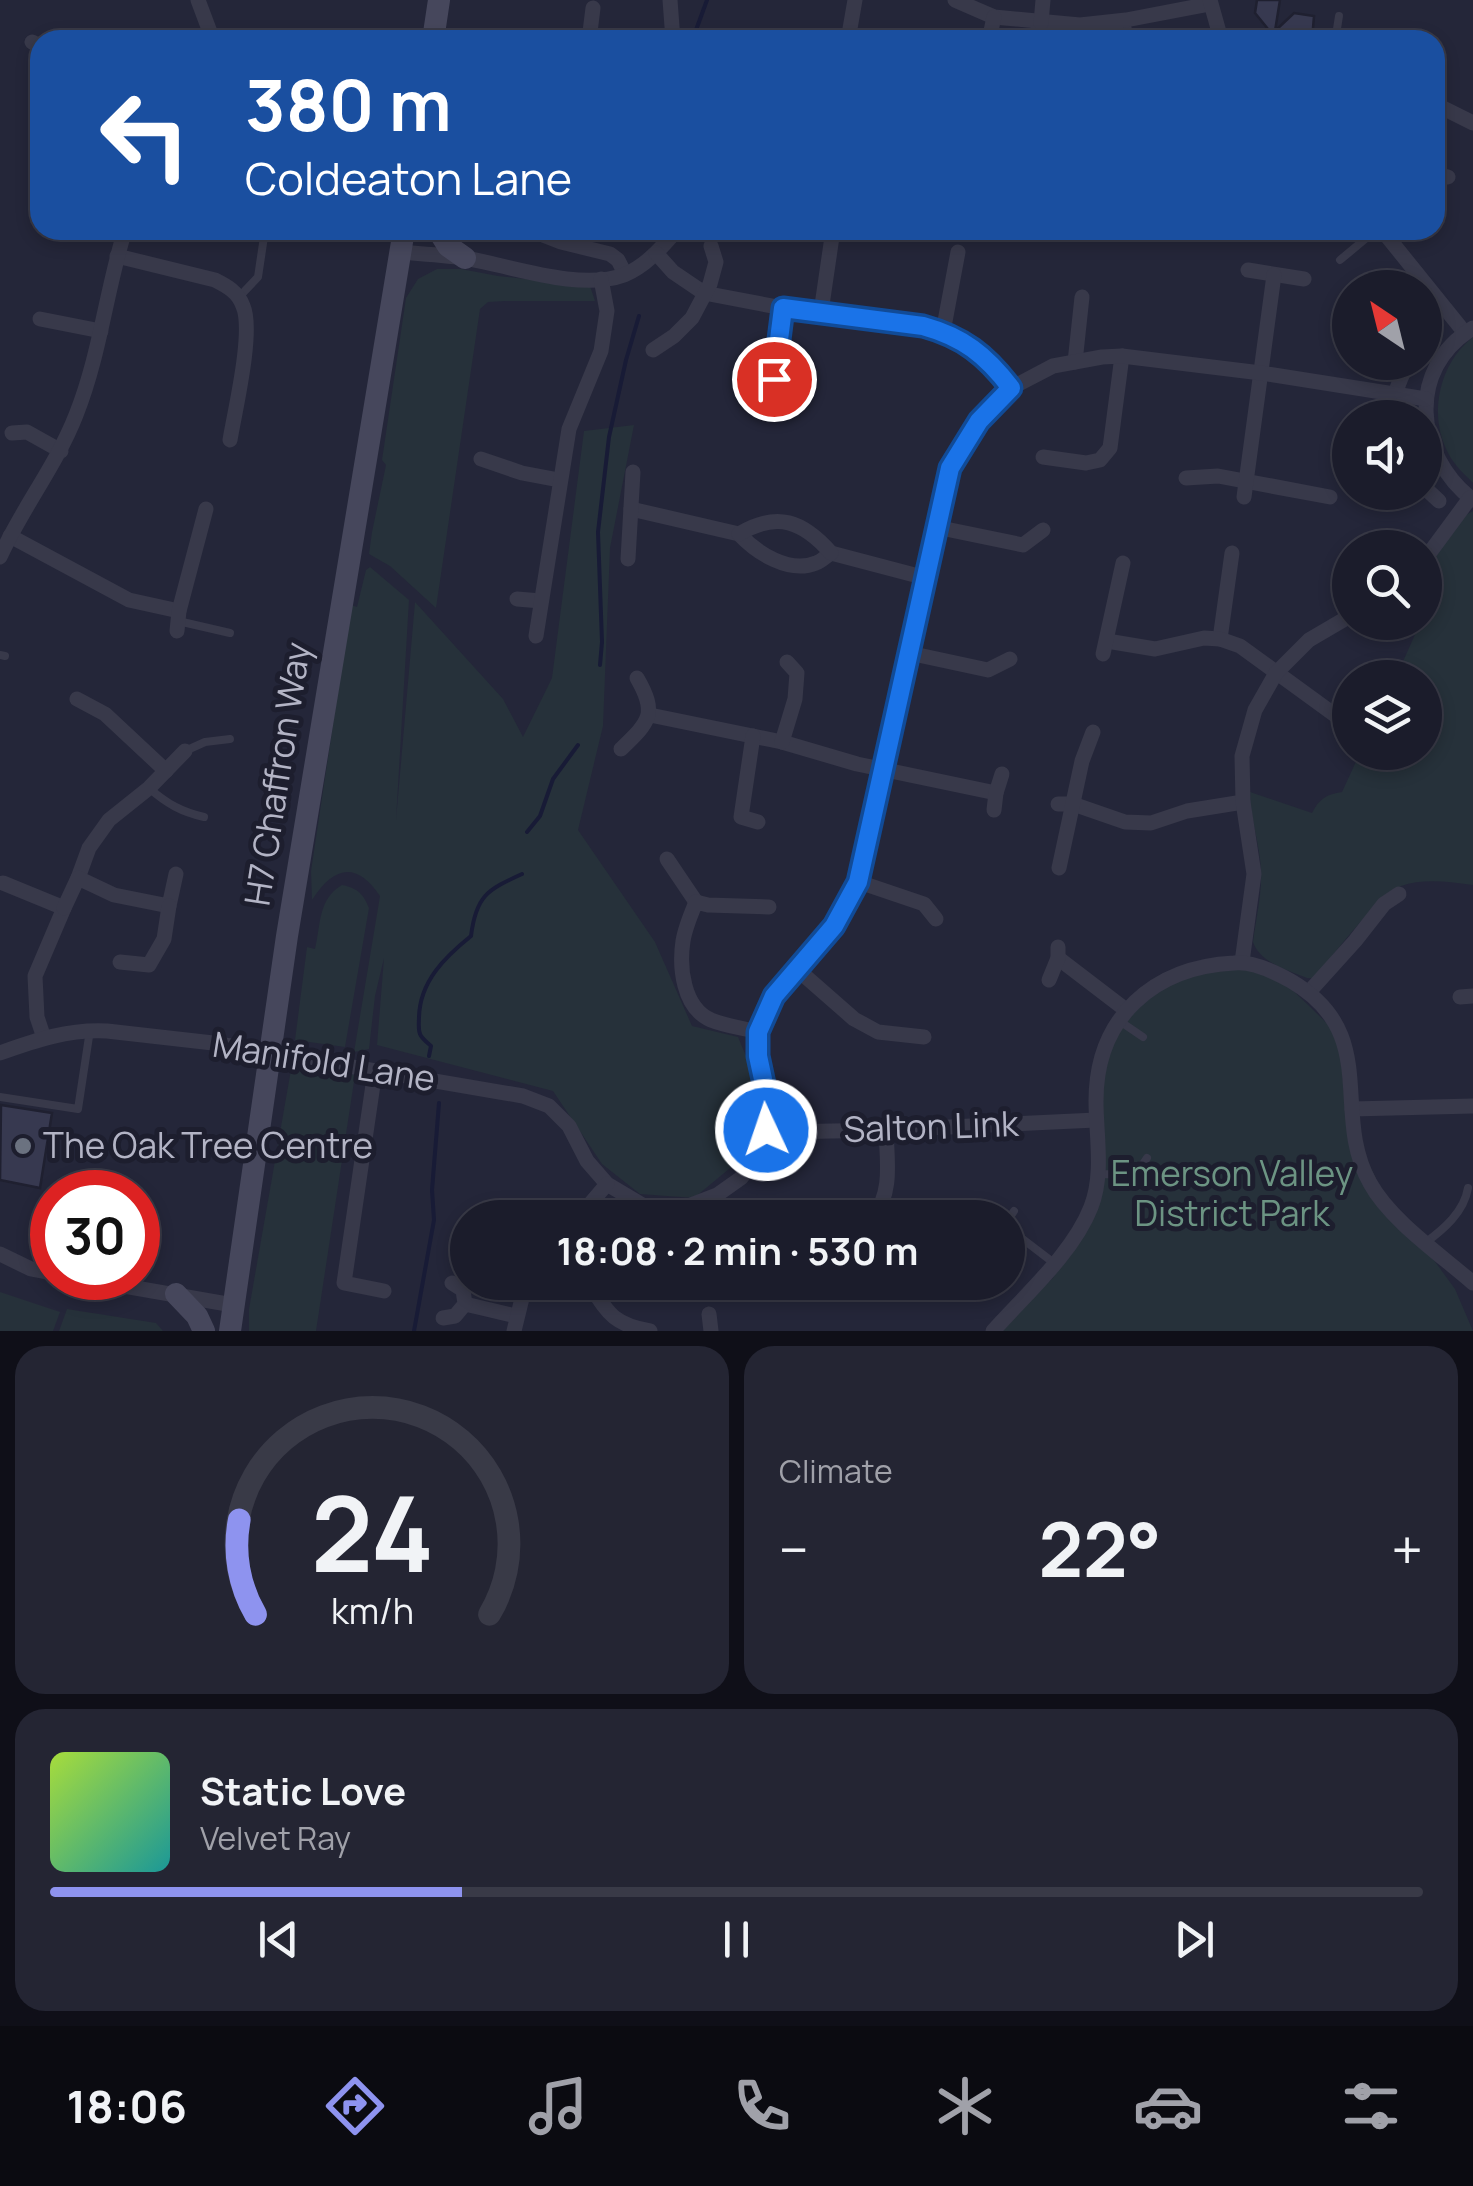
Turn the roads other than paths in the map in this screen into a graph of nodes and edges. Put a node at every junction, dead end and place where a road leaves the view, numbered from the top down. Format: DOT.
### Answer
graph roads {
  1 [pos="198,0"];
  2 [pos="439,0"];
  3 [pos="670,0"];
  4 [pos="855,0"];
  5 [pos="955,0"];
  6 [pos="1043,0"];
  7 [pos="1210,2"];
  8 [pos="593,8"];
  9 [pos="1339,16"];
  10 [pos="994,17"];
  11 [pos="1126,20"];
  12 [pos="1041,23"];
  13 [pos="209,30"];
  14 [pos="434,30"];
  15 [pos="590,30"];
  16 [pos="672,30"];
  17 [pos="850,30"];
  18 [pos="991,30"];
  19 [pos="1128,30"];
  20 [pos="1218,30"];
  21 [pos="1337,30"];
  22 [pos="1445,108"];
  23 [pos="1473,123"];
  24 [pos="122,240"];
  25 [pos="263,240"];
  26 [pos="444,240"];
  27 [pos="556,240"];
  28 [pos="668,240"];
  29 [pos="832,240"];
  30 [pos="1366,240"];
  31 [pos="1388,240"];
  32 [pos="402,241"];
  33 [pos="711,246"];
  34 [pos="958,252"];
  35 [pos="656,253"];
  36 [pos="116,256"];
  37 [pos="465,258"];
  38 [pos="1340,260"];
  39 [pos="1248,270"];
  40 [pos="625,274"];
  41 [pos="1274,276"];
  42 [pos="601,279"];
  43 [pos="1304,279"];
  44 [pos="704,294"];
  45 [pos="1082,296"];
  46 [pos="239,297"];
  47 [pos="783,308"];
  48 [pos="821,312"];
  49 [pos="40,319"];
  50 [pos="1469,330"];
  51 [pos="101,331"];
  52 [pos="943,332"];
  53 [pos="653,350"];
  54 [pos="1122,356"];
  55 [pos="1075,362"];
  56 [pos="1262,374"];
  57 [pos="774,379"];
  58 [pos="1401,380"];
  59 [pos="1011,388"];
  60 [pos="744,389"];
  61 [pos="1395,394"];
  62 [pos="803,400"];
  63 [pos="1394,400"];
  64 [pos="1426,400"];
  65 [pos="12,433"];
  66 [pos="230,440"];
  67 [pos="1064,440"];
  68 [pos="61,451"];
  69 [pos="492,457"];
  70 [pos="1043,457"];
  71 [pos="1062,460"];
  72 [pos="1442,467"];
  73 [pos="633,472"];
  74 [pos="1186,478"];
  75 [pos="560,480"];
  76 [pos="1245,489"];
  77 [pos="1330,497"];
  78 [pos="1471,499"];
  79 [pos="206,509"];
  80 [pos="631,509"];
  81 [pos="936,528"];
  82 [pos="1043,530"];
  83 [pos="739,534"];
  84 [pos="10,536"];
  85 [pos="198,537"];
  86 [pos="1442,537"];
  87 [pos="216,542"];
  88 [pos="831,553"];
  89 [pos="1232,554"];
  90 [pos="0,557"];
  91 [pos="628,559"];
  92 [pos="1124,562"];
  93 [pos="926,578"];
  94 [pos="1120,581"];
  95 [pos="1139,584"];
  96 [pos="517,599"];
  97 [pos="541,601"];
  98 [pos="178,621"];
  99 [pos="1332,627"];
  100 [pos="230,633"];
  101 [pos="536,636"];
  102 [pos="1220,639"];
  103 [pos="909,653"];
  104 [pos="1010,659"];
  105 [pos="787,662"];
  106 [pos="1276,673"];
  107 [pos="636,678"];
  108 [pos="77,699"];
  109 [pos="92,708"];
  110 [pos="650,715"];
  111 [pos="1332,718"];
  112 [pos="82,724"];
  113 [pos="753,736"];
  114 [pos="230,738"];
  115 [pos="1111,740"];
  116 [pos="782,742"];
  117 [pos="621,749"];
  118 [pos="185,752"];
  119 [pos="884,770"];
  120 [pos="166,771"];
  121 [pos="1002,774"];
  122 [pos="149,788"];
  123 [pos="1243,802"];
  124 [pos="1066,804"];
  125 [pos="204,818"];
  126 [pos="758,822"];
  127 [pos="667,866"];
  128 [pos="1058,868"];
  129 [pos="176,874"];
  130 [pos="78,878"];
  131 [pos="858,882"];
  132 [pos="3,883"];
  133 [pos="1399,894"];
  134 [pos="696,902"];
  135 [pos="170,906"];
  136 [pos="770,907"];
  137 [pos="64,908"];
  138 [pos="936,919"];
  139 [pos="120,962"];
  140 [pos="1242,962"];
  141 [pos="796,970"];
  142 [pos="1049,980"];
  143 [pos="1309,992"];
  144 [pos="1122,1015"];
  145 [pos="90,1030"];
  146 [pos="758,1032"];
  147 [pos="924,1037"];
  148 [pos="1143,1037"];
  149 [pos="44,1038"];
  150 [pos="0,1053"];
  151 [pos="374,1071"];
  152 [pos="0,1096"];
  153 [pos="1473,1106"];
  154 [pos="1352,1109"];
  155 [pos="1096,1120"];
  156 [pos="766,1130"];
  157 [pos="886,1130"];
  158 [pos="1147,1158"];
  159 [pos="1097,1174"];
  160 [pos="608,1184"];
  161 [pos="1468,1188"];
  162 [pos="594,1200"];
  163 [pos="883,1200"];
  164 [pos="1025,1241"];
  165 [pos="1425,1243"];
  166 [pos="0,1254"];
  167 [pos="1054,1264"];
  168 [pos="30,1267"];
  169 [pos="1473,1283"];
  170 [pos="160,1291"];
  171 [pos="384,1291"];
  172 [pos="176,1294"];
  173 [pos="464,1300"];
  174 [pos="600,1300"];
  175 [pos="464,1304"];
  176 [pos="443,1318"];
  177 [pos="231,1324"];
  178 [pos="515,1324"];
  179 [pos="204,1331"];
  180 [pos="645,1331"];
  181 [pos="993,1331"];
  1 -- 13 [label="street"];
  2 -- 14 [label="street"];
  3 -- 16 [label="street"];
  4 -- 17 [label="street"];
  5 -- 10 [label="street"];
  6 -- 12 [label="street"];
  7 -- 11 [label="street"];
  7 -- 20 [label="street"];
  8 -- 15 [label="street"];
  9 -- 21 [label="lane"];
  10 -- 12 [label="street"];
  10 -- 18 [label="street"];
  11 -- 12 [label="street"];
  11 -- 19 [label="lane"];
  22 -- 23 [label="street"];
  24 -- 36 [label="street"];
  25 -- 46 [label="lane"];
  26 -- 37 [label="street"];
  27 -- 40 [label="street"];
  28 -- 35 [label="street"];
  29 -- 48 [label="street"];
  30 -- 38 [label="lane"];
  31 -- 50 [label="street"];
  32 -- 37 [label="street"];
  32 -- 177 [label="street, H7 Chaffron Way"];
  33 -- 44 [label="street"];
  34 -- 52 [label="street"];
  35 -- 40 [label="street"];
  35 -- 44 [label="street"];
  36 -- 46 [label="street"];
  36 -- 51 [label="street"];
  37 -- 42 [label="street"];
  39 -- 41 [label="street"];
  40 -- 42 [label="street"];
  41 -- 43 [label="street"];
  41 -- 56 [label="street"];
  42 -- 75 [label="street"];
  44 -- 47 [label="street"];
  44 -- 53 [label="street"];
  45 -- 55 [label="street"];
  46 -- 66 [label="street"];
  47 -- 48 [label="street"];
  47 -- 57 [label="street"];
  48 -- 52 [label="street"];
  49 -- 51 [label="street"];
  50 -- 64 [label="street"];
  51 -- 68 [label="street"];
  52 -- 59 [label="street"];
  54 -- 55 [label="street"];
  54 -- 56 [label="street"];
  54 -- 71 [label="street"];
  55 -- 59 [label="street"];
  56 -- 61 [label="street"];
  56 -- 76 [label="street"];
  57 -- 60 [label="street"];
  57 -- 62 [label="street"];
  58 -- 61 [label="street"];
  59 -- 81 [label="street"];
  61 -- 63 [label="street"];
  61 -- 64 [label="street"];
  65 -- 68 [label="street"];
  67 -- 71 [label="street"];
  68 -- 84 [label="street"];
  69 -- 75 [label="street"];
  70 -- 71 [label="street"];
  72 -- 78 [label="street"];
  73 -- 80 [label="street"];
  74 -- 76 [label="street"];
  75 -- 97 [label="street"];
  76 -- 77 [label="street"];
  78 -- 86 [label="street"];
  79 -- 85 [label="street"];
  80 -- 83 [label="street"];
  80 -- 91 [label="street"];
  81 -- 82 [label="street"];
  81 -- 93 [label="street"];
  83 -- 88 [label="street"];
  83 -- 88 [label="street"];
  84 -- 90 [label="street"];
  84 -- 98 [label="street"];
  85 -- 87 [label="street"];
  85 -- 98 [label="street"];
  88 -- 93 [label="street"];
  89 -- 102 [label="street"];
  92 -- 94 [label="street"];
  93 -- 103 [label="street"];
  94 -- 95 [label="street"];
  94 -- 102 [label="street"];
  96 -- 97 [label="street"];
  97 -- 101 [label="street"];
  98 -- 100 [label="lane"];
  99 -- 106 [label="street"];
  102 -- 106 [label="street"];
  103 -- 104 [label="street"];
  103 -- 119 [label="street"];
  105 -- 116 [label="street"];
  106 -- 111 [label="street"];
  106 -- 123 [label="street"];
  107 -- 110 [label="street"];
  108 -- 109 [label="street"];
  109 -- 112 [label="street"];
  109 -- 120 [label="street"];
  110 -- 113 [label="street"];
  110 -- 117 [label="street"];
  113 -- 116 [label="street"];
  113 -- 126 [label="street"];
  114 -- 118 [label="lane"];
  115 -- 124 [label="street"];
  116 -- 119 [label="street"];
  118 -- 120 [label="street"];
  119 -- 121 [label="street"];
  119 -- 131 [label="street"];
  120 -- 122 [label="street"];
  122 -- 125 [label="lane"];
  122 -- 130 [label="street"];
  123 -- 124 [label="street"];
  123 -- 140 [label="street"];
  124 -- 128 [label="street"];
  127 -- 134 [label="street"];
  129 -- 135 [label="street"];
  130 -- 135 [label="street"];
  130 -- 137 [label="street"];
  131 -- 138 [label="street"];
  131 -- 141 [label="street"];
  132 -- 137 [label="street"];
  133 -- 143 [label="street"];
  134 -- 136 [label="street"];
  134 -- 146 [label="street"];
  135 -- 139 [label="street"];
  137 -- 149 [label="street"];
  140 -- 143 [label="street"];
  140 -- 144 [label="street"];
  141 -- 146 [label="street"];
  141 -- 147 [label="street"];
  142 -- 144 [label="street"];
  143 -- 154 [label="street"];
  144 -- 148 [label="lane"];
  144 -- 155 [label="street"];
  145 -- 149 [label="street, Manifold Lane"];
  145 -- 151 [label="street, Manifold Lane"];
  145 -- 152 [label="lane"];
  146 -- 156 [label="street"];
  149 -- 150 [label="street, Manifold Lane"];
  151 -- 160 [label="street, Manifold Lane"];
  151 -- 171 [label="street"];
  153 -- 154 [label="street"];
  154 -- 165 [label="street"];
  155 -- 157 [label="street, Salton Link"];
  155 -- 159 [label="street"];
  156 -- 157 [label="street, Salton Link"];
  156 -- 160 [label="street"];
  157 -- 163 [label="street"];
  158 -- 159 [label="lane"];
  159 -- 167 [label="street"];
  160 -- 162 [label="street"];
  161 -- 165 [label="lane"];
  164 -- 167 [label="lane"];
  165 -- 169 [label="street"];
  166 -- 168 [label="street"];
  167 -- 181 [label="street"];
  170 -- 172 [label="street"];
  172 -- 177 [label="street"];
  172 -- 179 [label="street"];
  173 -- 175 [label="street"];
  174 -- 180 [label="street"];
  175 -- 176 [label="street"];
  175 -- 178 [label="street"];
}
